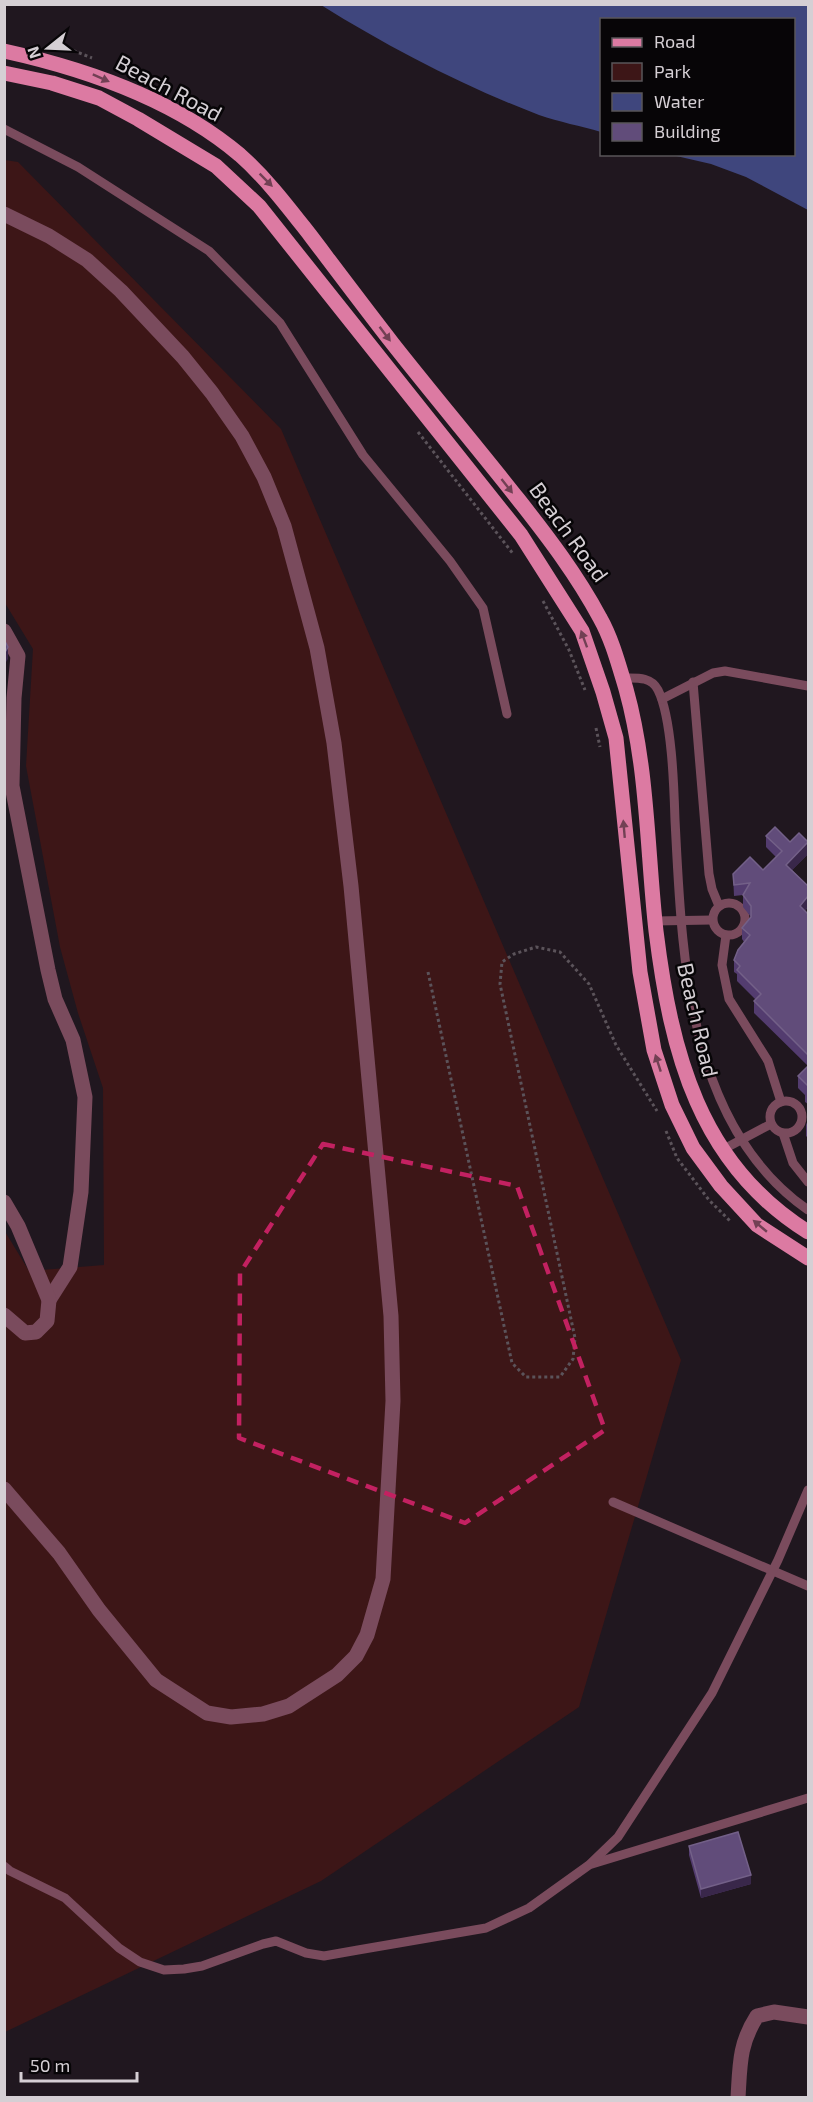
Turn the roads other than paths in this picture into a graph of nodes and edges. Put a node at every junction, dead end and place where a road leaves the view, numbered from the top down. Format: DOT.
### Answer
graph roads {
  1 [pos="4,51"];
  2 [pos="4,73"];
  3 [pos="4,129"];
  4 [pos="4,214"];
  5 [pos="4,631"];
  6 [pos="622,678"];
  7 [pos="693,682"];
  8 [pos="808,686"];
  9 [pos="662,699"];
  10 [pos="507,714"];
  11 [pos="628,870"];
  12 [pos="652,871"];
  13 [pos="719,906"];
  14 [pos="712,920"];
  15 [pos="656,921"];
  16 [pos="681,921"];
  17 [pos="726,935"];
  18 [pos="781,1102"];
  19 [pos="771,1124"];
  20 [pos="783,1133"];
  21 [pos="742,1138"];
  22 [pos="722,1150"];
  23 [pos="808,1182"];
  24 [pos="4,1202"];
  25 [pos="808,1210"];
  26 [pos="808,1232"];
  27 [pos="808,1258"];
  28 [pos="49,1300"];
  29 [pos="4,1315"];
  30 [pos="4,1489"];
  31 [pos="808,1490"];
  32 [pos="613,1502"];
  33 [pos="772,1571"];
  34 [pos="808,1586"];
  35 [pos="808,1798"];
  36 [pos="590,1865"];
  37 [pos="4,1866"];
  38 [pos="808,2017"];
  39 [pos="738,2097"];
  1 -- 6 [label="main road, Beach Road, one-way"];
  11 -- 2 [label="main road, one-way"];
  3 -- 10 [label="lane"];
  4 -- 30 [label="street"];
  5 -- 28 [label="street"];
  6 -- 9 [label="lane"];
  6 -- 12 [label="main road, Beach Road"];
  7 -- 8 [label="lane"];
  7 -- 9 [label="lane"];
  7 -- 13 [label="lane"];
  9 -- 16 [label="lane"];
  11 -- 12 [label="main road"];
  27 -- 11 [label="main road, one-way"];
  12 -- 15 [label="main road, Beach Road"];
  13 -- 14 [label="lane"];
  13 -- 17 [label="lane"];
  14 -- 16 [label="lane"];
  14 -- 17 [label="lane"];
  15 -- 16 [label="lane"];
  15 -- 22 [label="main road, Beach Road"];
  16 -- 21 [label="lane"];
  17 -- 18 [label="lane"];
  18 -- 19 [label="lane"];
  18 -- 20 [label="lane"];
  19 -- 20 [label="lane"];
  19 -- 21 [label="lane"];
  20 -- 23 [label="lane"];
  21 -- 22 [label="lane"];
  21 -- 25 [label="lane"];
  22 -- 26 [label="main road, Beach Road"];
  24 -- 28 [label="street"];
  28 -- 29 [label="street"];
  31 -- 33 [label="lane"];
  32 -- 33 [label="lane"];
  33 -- 34 [label="lane"];
  33 -- 36 [label="lane"];
  35 -- 36 [label="lane"];
  36 -- 37 [label="lane"];
  38 -- 39 [label="street"];
}
